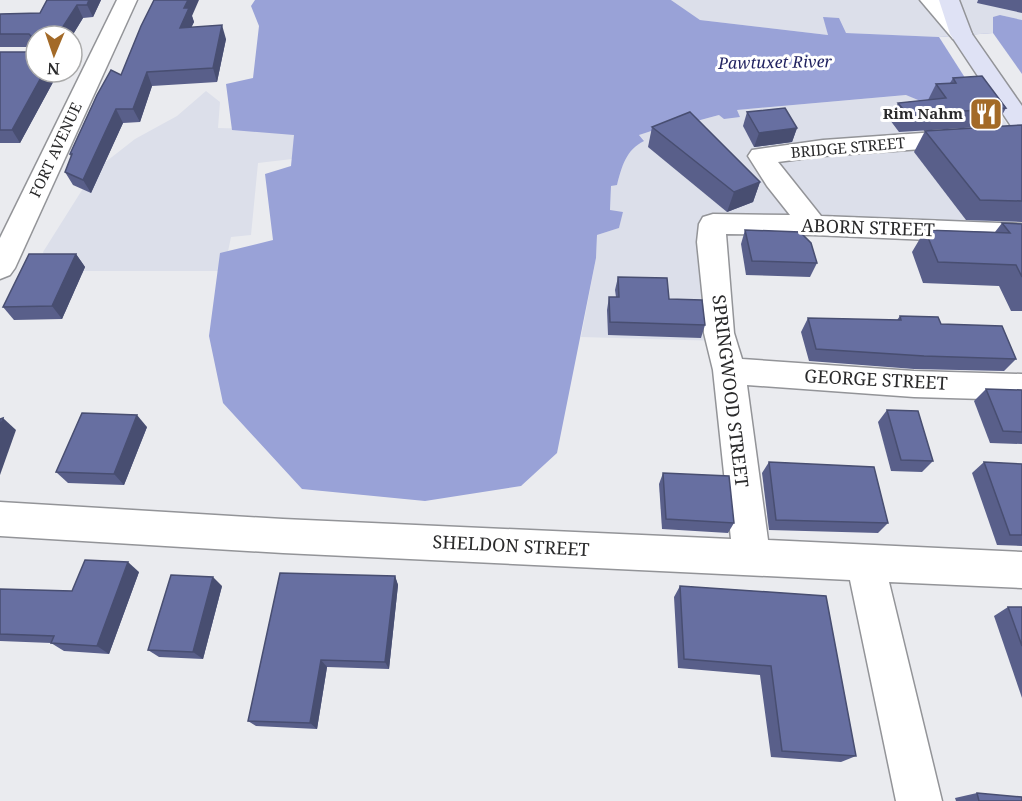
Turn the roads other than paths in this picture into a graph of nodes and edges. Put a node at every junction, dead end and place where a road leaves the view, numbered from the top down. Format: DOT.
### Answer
graph roads {
  1 [pos="128,0"];
  2 [pos="930,0"];
  3 [pos="949,0"];
  4 [pos="961,35"];
  5 [pos="1022,124"];
  6 [pos="1022,134"];
  7 [pos="713,224"];
  8 [pos="813,225"];
  9 [pos="1022,234"];
  10 [pos="0,268"];
  11 [pos="729,369"];
  12 [pos="1022,387"];
  13 [pos="0,519"];
  14 [pos="752,558"];
  15 [pos="866,564"];
  16 [pos="1022,570"];
  17 [pos="919,801"];
  1 -- 10 [label="street, FORT AVENUE"];
  2 -- 4 [label="street"];
  3 -- 4 [label="main road"];
  4 -- 5 [label="main road"];
  6 -- 8 [label="street, BRIDGE STREET"];
  7 -- 8 [label="street, ABORN STREET"];
  7 -- 11 [label="street, SPRINGWOOD STREET"];
  8 -- 9 [label="street, ABORN STREET"];
  11 -- 12 [label="street, GEORGE STREET"];
  11 -- 14 [label="street, SPRINGWOOD STREET"];
  13 -- 14 [label="street, SHELDON STREET"];
  14 -- 15 [label="street, SHELDON STREET"];
  15 -- 16 [label="street, SHELDON STREET"];
  15 -- 17 [label="street"];
}
